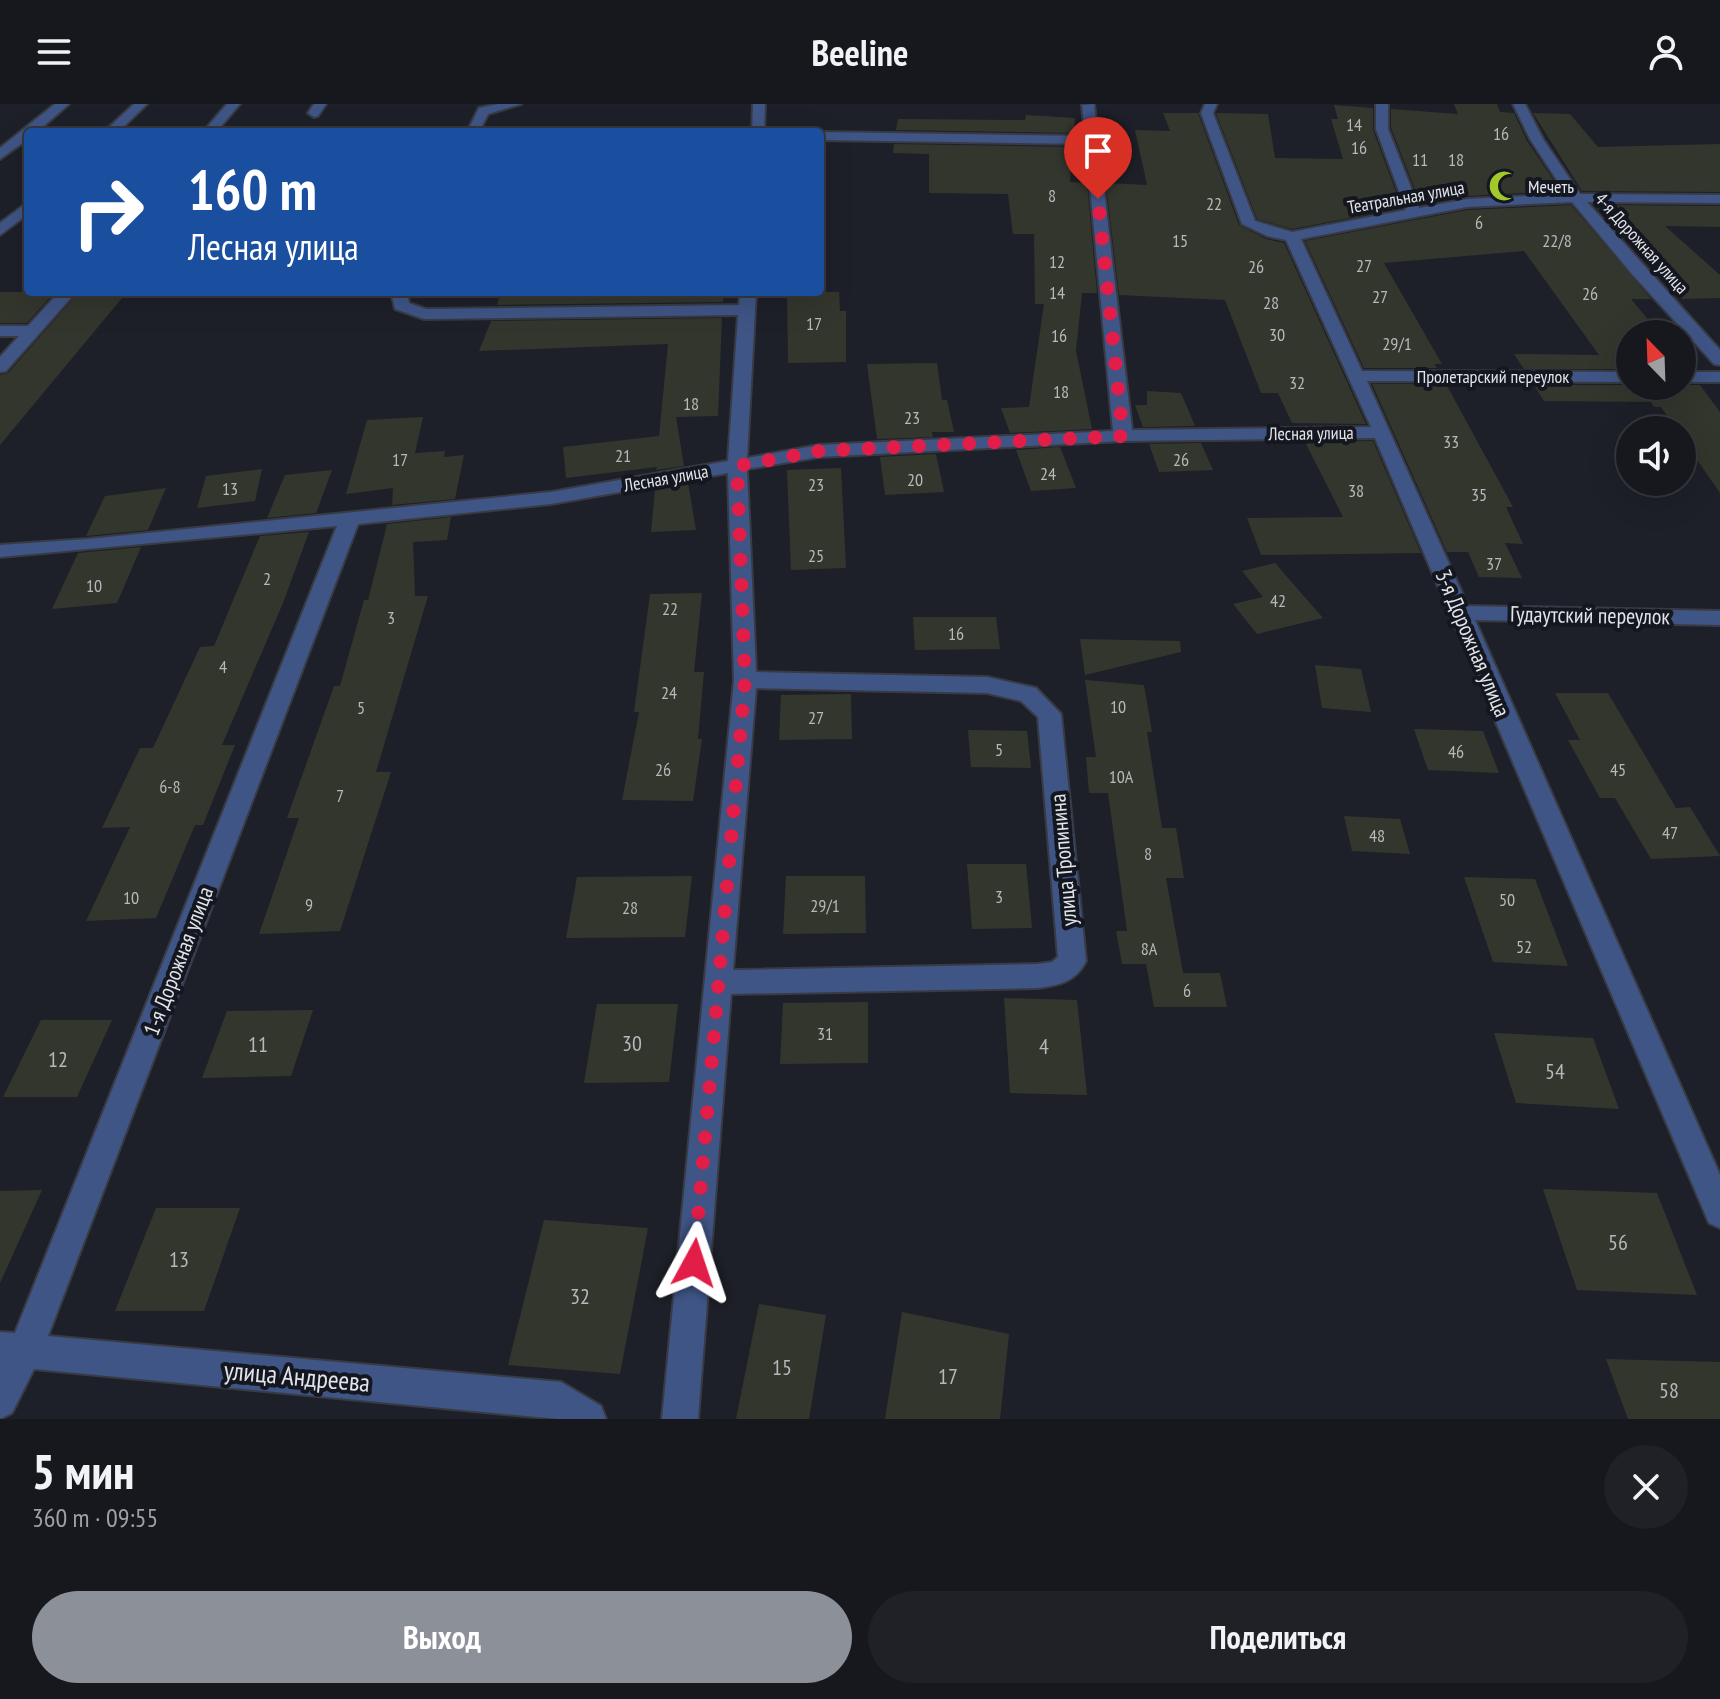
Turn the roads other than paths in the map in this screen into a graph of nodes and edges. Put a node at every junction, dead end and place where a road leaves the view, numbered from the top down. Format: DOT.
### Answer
graph roads {
  1 [pos="63,104"];
  2 [pos="141,104"];
  3 [pos="234,104"];
  4 [pos="515,104"];
  5 [pos="759,104"];
  6 [pos="1211,104"];
  7 [pos="1382,104"];
  8 [pos="1519,104"];
  9 [pos="1088,105"];
  10 [pos="33,128"];
  11 [pos="114,128"];
  12 [pos="213,128"];
  13 [pos="475,128"];
  14 [pos="758,128"];
  15 [pos="24,135"];
  16 [pos="824,136"];
  17 [pos="1091,140"];
  18 [pos="0,155"];
  19 [pos="1575,198"];
  20 [pos="1720,199"];
  21 [pos="24,210"];
  22 [pos="1413,211"];
  23 [pos="0,231"];
  24 [pos="1292,236"];
  25 [pos="65,296"];
  26 [pos="400,296"];
  27 [pos="747,301"];
  28 [pos="0,331"];
  29 [pos="34,331"];
  30 [pos="1720,360"];
  31 [pos="0,367"];
  32 [pos="1356,376"];
  33 [pos="1616,377"];
  34 [pos="1696,377"];
  35 [pos="1720,377"];
  36 [pos="1382,432"];
  37 [pos="1123,436"];
  38 [pos="737,466"];
  39 [pos="350,519"];
  40 [pos="0,551"];
  41 [pos="1460,613"];
  42 [pos="1720,618"];
  43 [pos="745,680"];
  44 [pos="719,982"];
  45 [pos="1720,1212"];
  46 [pos="13,1350"];
  47 [pos="0,1401"];
  48 [pos="588,1419"];
  49 [pos="680,1419"];
  1 -- 10 [label="street"];
  2 -- 11 [label="street"];
  3 -- 12 [label="street"];
  4 -- 13 [label="street"];
  5 -- 14 [label="street"];
  6 -- 24 [label="street"];
  7 -- 22 [label="street"];
  8 -- 19 [label="street, 4-я Дорожная улица"];
  9 -- 17 [label="street"];
  15 -- 18 [label="street"];
  16 -- 17 [label="street"];
  17 -- 37 [label="street"];
  19 -- 20 [label="street, Театральная улица"];
  19 -- 22 [label="street, Театральная улица"];
  19 -- 30 [label="street, 4-я Дорожная улица"];
  21 -- 23 [label="street"];
  22 -- 24 [label="street, Театральная улица"];
  24 -- 32 [label="street, 3-я Дорожная улица"];
  25 -- 29 [label="street"];
  26 -- 27 [label="street"];
  27 -- 38 [label="street"];
  28 -- 29 [label="street"];
  29 -- 31 [label="street"];
  32 -- 33 [label="street, Пролетарский переулок"];
  32 -- 36 [label="street, 3-я Дорожная улица"];
  34 -- 35 [label="street"];
  36 -- 37 [label="street, Лесная улица"];
  36 -- 41 [label="street, 3-я Дорожная улица"];
  37 -- 38 [label="street, Лесная улица"];
  38 -- 39 [label="street, Лесная улица"];
  38 -- 43 [label="street"];
  39 -- 40 [label="street, Лесная улица"];
  39 -- 46 [label="street, 1-я Дорожная улица"];
  41 -- 42 [label="street, Гудаутский переулок"];
  41 -- 45 [label="street, 3-я Дорожная улица"];
  43 -- 44 [label="street"];
  43 -- 44 [label="street, улица Тропинина"];
  44 -- 49 [label="street"];
  46 -- 47 [label="street, 1-я Дорожная улица"];
  46 -- 48 [label="street, улица Андреева"];
}
